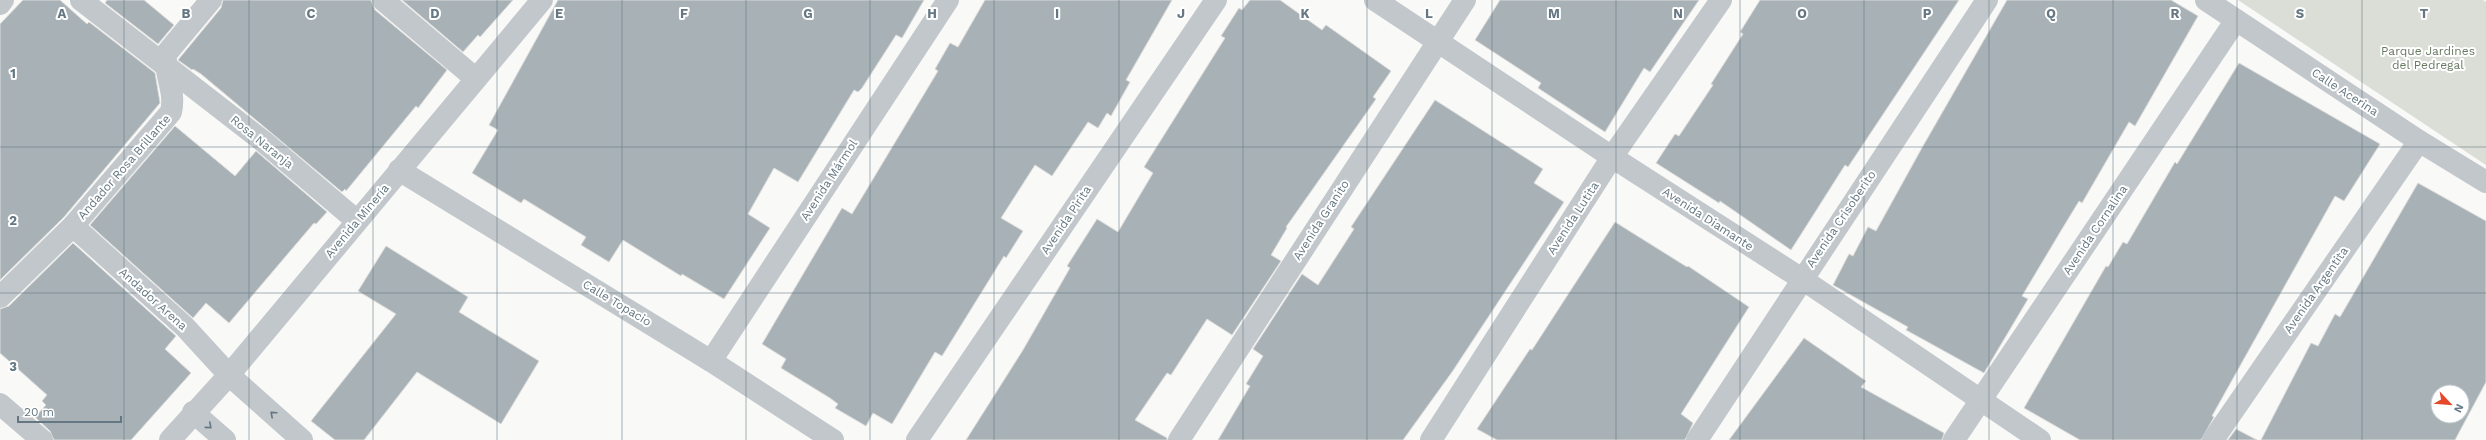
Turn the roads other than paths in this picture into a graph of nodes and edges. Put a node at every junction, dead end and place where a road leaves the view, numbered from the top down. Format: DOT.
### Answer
graph roads {
  1 [pos="3,0"];
  2 [pos="81,0"];
  3 [pos="211,0"];
  4 [pos="383,0"];
  5 [pos="542,0"];
  6 [pos="948,0"];
  7 [pos="1216,0"];
  8 [pos="1375,0"];
  9 [pos="1465,0"];
  10 [pos="1721,0"];
  11 [pos="1987,0"];
  12 [pos="2206,0"];
  13 [pos="0,4"];
  14 [pos="2236,20"];
  15 [pos="1436,42"];
  16 [pos="165,65"];
  17 [pos="476,79"];
  18 [pos="2419,141"];
  19 [pos="1612,157"];
  20 [pos="400,170"];
  21 [pos="2486,182"];
  22 [pos="357,221"];
  23 [pos="73,226"];
  24 [pos="1802,279"];
  25 [pos="0,297"];
  26 [pos="711,361"];
  27 [pos="229,375"];
  28 [pos="1981,400"];
  29 [pos="0,404"];
  30 [pos="193,412"];
  31 [pos="42,440"];
  32 [pos="170,440"];
  33 [pos="225,440"];
  34 [pos="302,440"];
  35 [pos="833,440"];
  36 [pos="917,440"];
  37 [pos="1179,440"];
  38 [pos="1431,440"];
  39 [pos="1697,440"];
  40 [pos="1954,440"];
  41 [pos="2040,440"];
  42 [pos="2213,440"];
  1 -- 13 [label="street"];
  2 -- 16 [label="street, Rosa Naranja"];
  3 -- 16 [label="street"];
  4 -- 17 [label="street"];
  5 -- 17 [label="street, Avenida Minería"];
  6 -- 26 [label="street, Avenida Mármol"];
  7 -- 36 [label="street, Avenida Pirita"];
  8 -- 15 [label="street, Avenida Diamante"];
  9 -- 15 [label="street, Avenida Granito"];
  10 -- 19 [label="street, Avenida Lutita"];
  11 -- 24 [label="street, Avenida Crisoberito"];
  12 -- 14 [label="street, Calle Acerina"];
  14 -- 18 [label="street, Calle Acerina"];
  14 -- 28 [label="street, Avenida Cornalina"];
  15 -- 19 [label="street, Avenida Diamante"];
  15 -- 37 [label="street, Avenida Granito"];
  16 -- 22 [label="street, Rosa Naranja"];
  16 -- 23 [label="street, Andador Rosa Brillante"];
  17 -- 20 [label="street, Avenida Minería"];
  18 -- 21 [label="street, Calle Acerina"];
  18 -- 42 [label="street, Avenida Argentita"];
  19 -- 24 [label="street, Avenida Diamante"];
  19 -- 38 [label="street, Avenida Lutita"];
  20 -- 22 [label="street, Avenida Minería"];
  20 -- 26 [label="street, Calle Topacio"];
  22 -- 27 [label="street, Avenida Minería"];
  23 -- 25 [label="street, Andador Rosa Brillante"];
  23 -- 27 [label="street, Andador Arena"];
  24 -- 28 [label="street, Avenida Diamante"];
  24 -- 39 [label="street, Avenida Crisoberito"];
  26 -- 35 [label="street, Calle Topacio"];
  27 -- 30 [label="street, Avenida Minería"];
  34 -- 27 [label="street, Andador Arena, one-way"];
  28 -- 40 [label="street, Avenida Cornalina"];
  28 -- 41 [label="street, Avenida Diamante"];
  29 -- 31 [label="street"];
  30 -- 32 [label="street, Avenida Minería"];
  30 -- 33 [label="street, one-way"];
}
